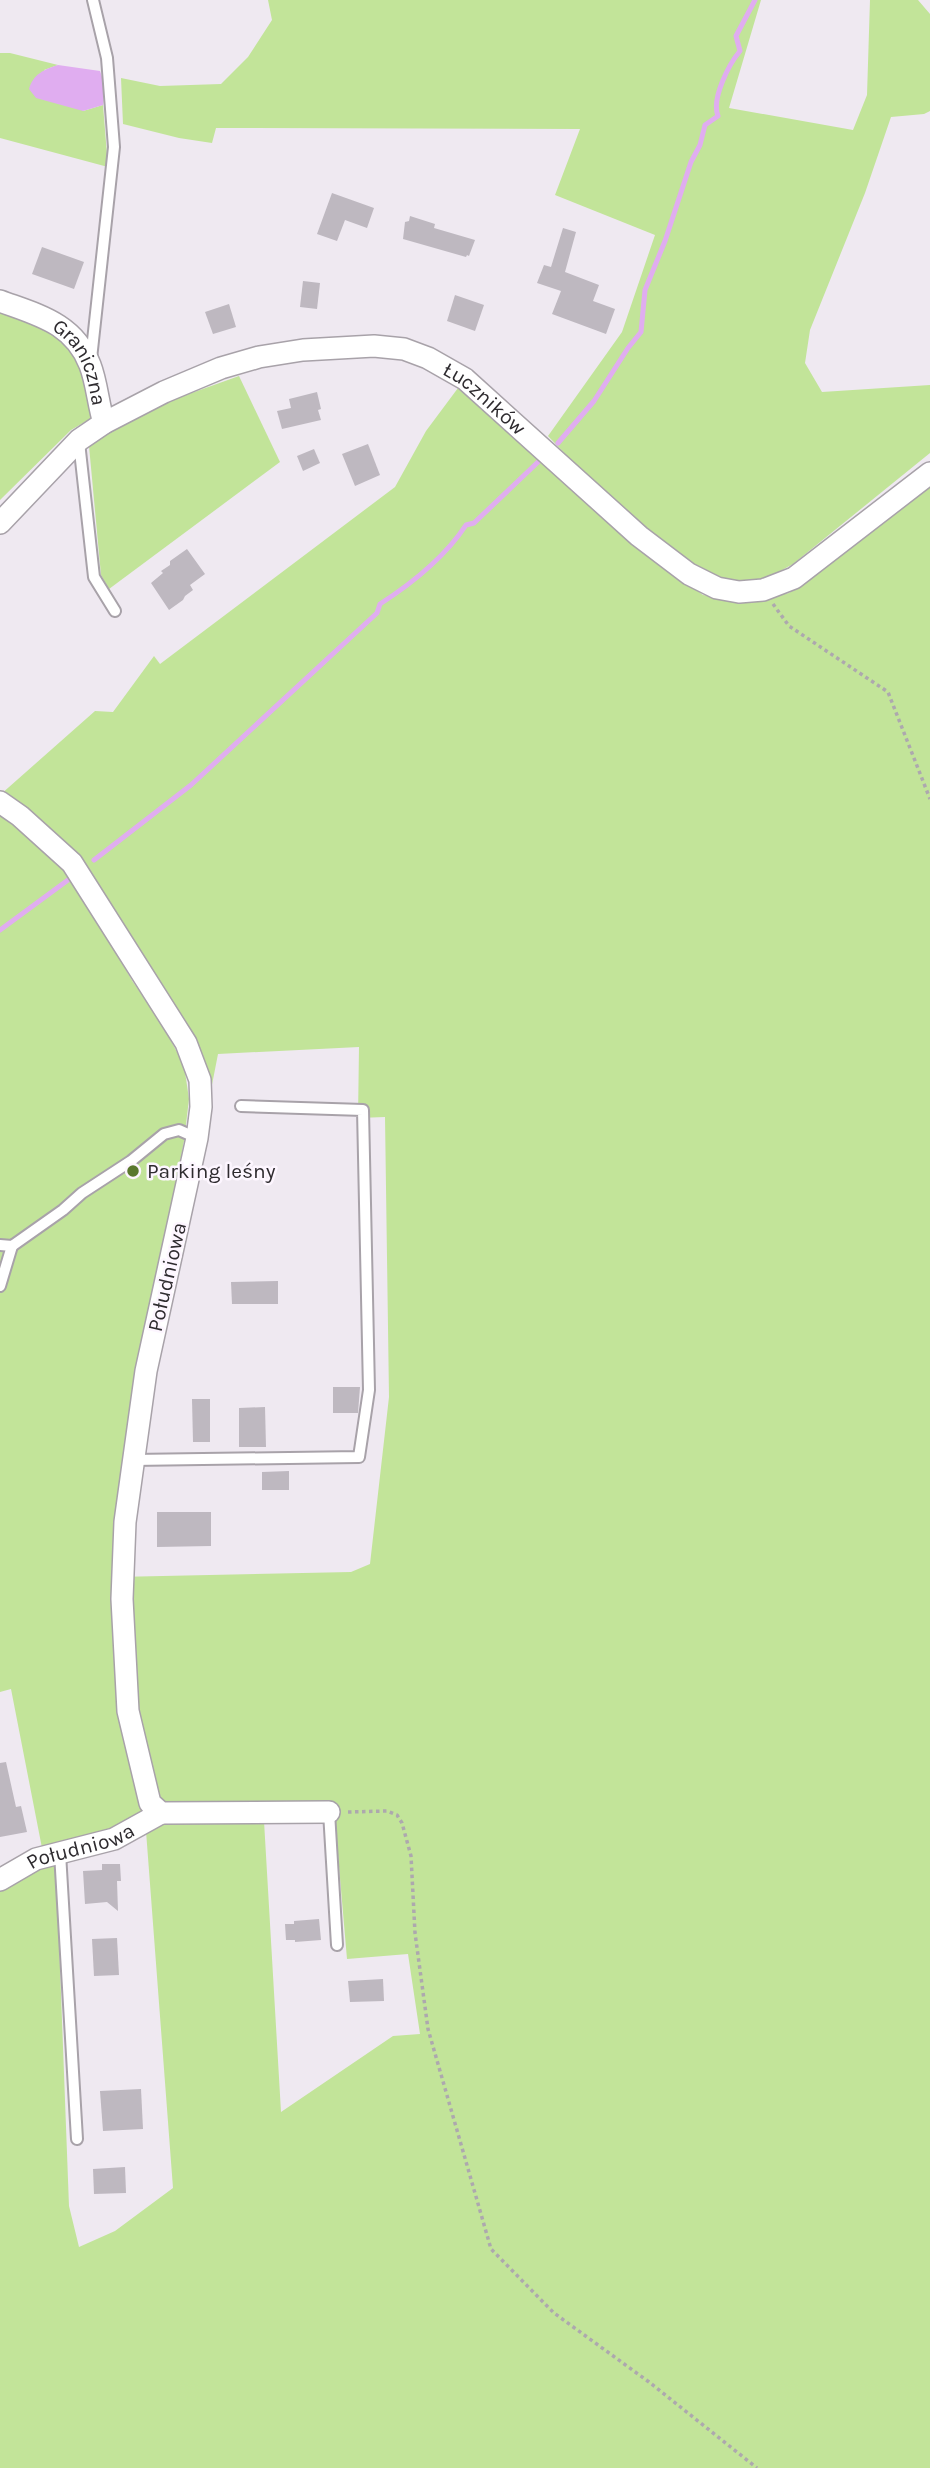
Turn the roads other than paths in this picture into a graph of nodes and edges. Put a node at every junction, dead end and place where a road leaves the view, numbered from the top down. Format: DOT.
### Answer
graph roads {
  1 [pos="93,0"];
  2 [pos="0,301"];
  3 [pos="90,365"];
  4 [pos="104,423"];
  5 [pos="79,440"];
  6 [pos="930,473"];
  7 [pos="0,523"];
  8 [pos="115,611"];
  9 [pos="0,802"];
  10 [pos="241,1106"];
  11 [pos="197,1138"];
  12 [pos="0,1245"];
  13 [pos="12,1246"];
  14 [pos="0,1286"];
  15 [pos="132,1460"];
  16 [pos="329,1812"];
  17 [pos="161,1813"];
  18 [pos="60,1853"];
  19 [pos="0,1880"];
  20 [pos="337,1945"];
  21 [pos="77,2139"];
  1 -- 3 [label="lane"];
  2 -- 3 [label="street, Graniczna"];
  3 -- 4 [label="street, Graniczna"];
  4 -- 5 [label="street, Łuczników"];
  4 -- 6 [label="street, Łuczników"];
  5 -- 7 [label="street, Łuczników"];
  5 -- 8 [label="lane"];
  9 -- 11 [label="street, Południowa"];
  10 -- 15 [label="lane"];
  11 -- 13 [label="lane"];
  11 -- 15 [label="street, Południowa"];
  12 -- 13 [label="lane"];
  13 -- 14 [label="lane"];
  15 -- 17 [label="street, Południowa"];
  16 -- 17 [label="street, Południowa"];
  16 -- 20 [label="lane"];
  17 -- 18 [label="street, Południowa"];
  18 -- 19 [label="street, Południowa"];
  18 -- 21 [label="lane"];
}
